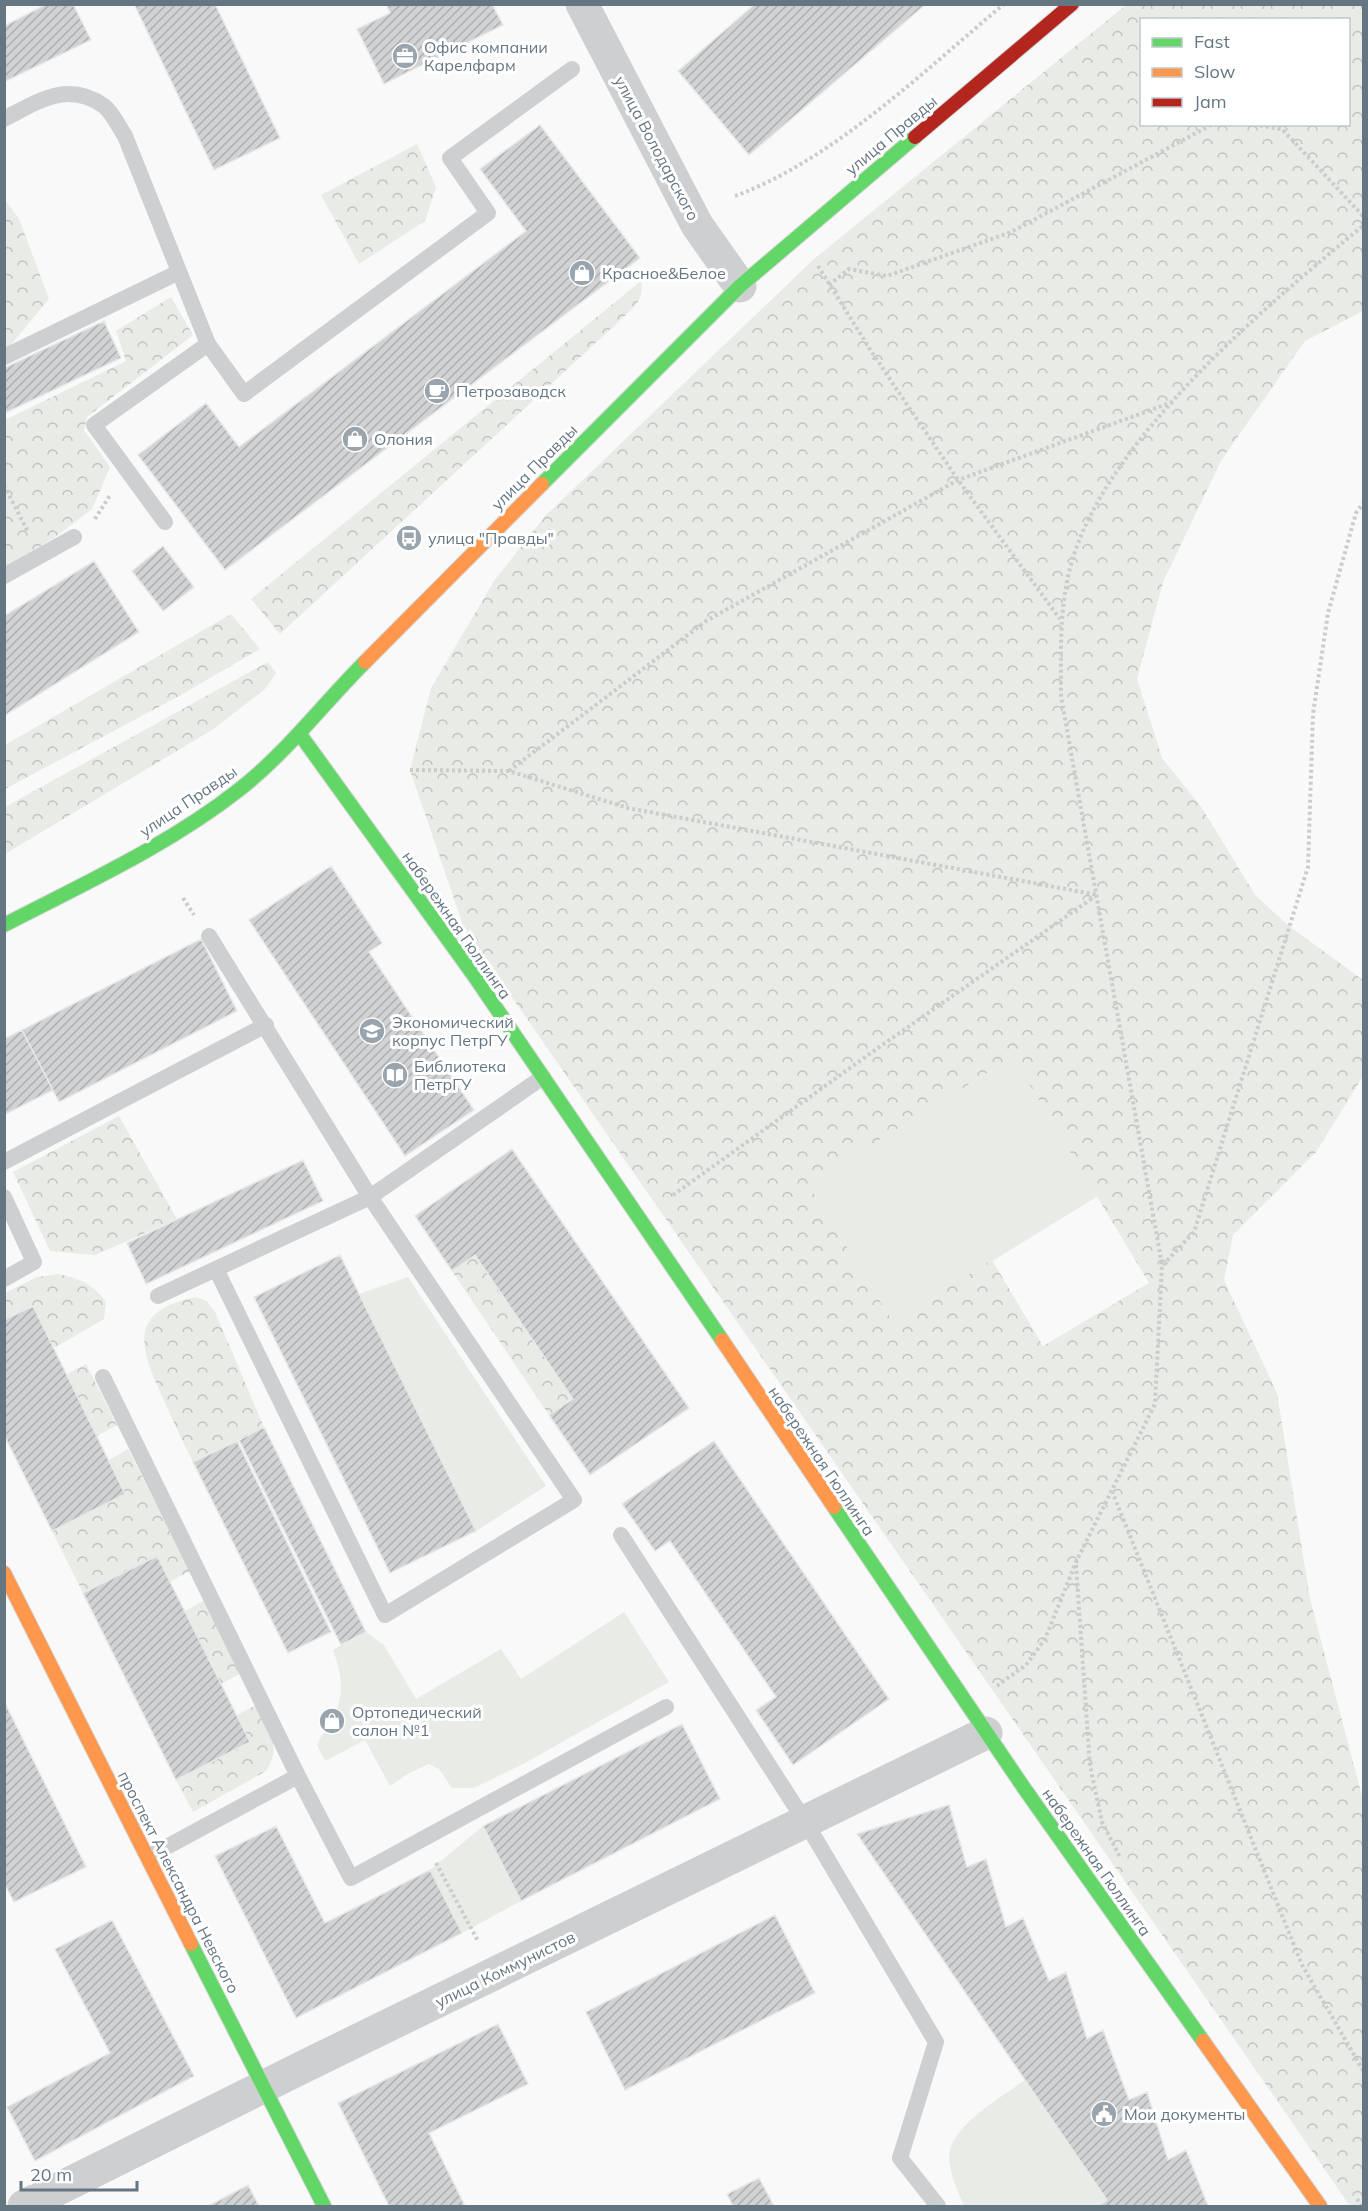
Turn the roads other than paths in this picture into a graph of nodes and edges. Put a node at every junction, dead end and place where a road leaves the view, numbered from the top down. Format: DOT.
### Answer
graph roads {
  1 [pos="582,4"];
  2 [pos="1072,4"];
  3 [pos="572,69"];
  4 [pos="4,119"];
  5 [pos="179,272"];
  6 [pos="740,286"];
  7 [pos="208,344"];
  8 [pos="4,357"];
  9 [pos="165,522"];
  10 [pos="74,537"];
  11 [pos="4,576"];
  12 [pos="299,733"];
  13 [pos="4,925"];
  14 [pos="209,936"];
  15 [pos="266,1025"];
  16 [pos="543,1077"];
  17 [pos="4,1162"];
  18 [pos="4,1197"];
  19 [pos="370,1197"];
  20 [pos="216,1269"];
  21 [pos="4,1279"];
  22 [pos="158,1296"];
  23 [pos="103,1377"];
  24 [pos="621,1535"];
  25 [pos="4,1573"];
  26 [pos="666,1707"];
  27 [pos="986,1733"];
  28 [pos="298,1776"];
  29 [pos="806,1823"];
  30 [pos="148,1857"];
  31 [pos="262,2088"];
  32 [pos="24,2206"];
  33 [pos="324,2206"];
  34 [pos="938,2206"];
  35 [pos="1320,2206"];
  1 -- 6 [label="street, улица Володарского"];
  2 -- 6 [label="main road, улица Правды"];
  3 -- 7 [label="lane"];
  4 -- 5 [label="lane"];
  5 -- 7 [label="lane"];
  5 -- 8 [label="lane"];
  6 -- 12 [label="main road, улица Правды"];
  7 -- 9 [label="lane"];
  10 -- 11 [label="lane"];
  12 -- 13 [label="main road, улица Правды"];
  12 -- 16 [label="main road, набережная Гюллинга"];
  14 -- 15 [label="lane"];
  15 -- 17 [label="lane"];
  15 -- 19 [label="lane"];
  16 -- 19 [label="lane"];
  16 -- 27 [label="main road, набережная Гюллинга"];
  18 -- 21 [label="lane"];
  19 -- 20 [label="lane"];
  19 -- 20 [label="lane"];
  20 -- 22 [label="lane"];
  23 -- 28 [label="lane"];
  24 -- 29 [label="lane"];
  25 -- 30 [label="main road, проспект Александра Невского"];
  26 -- 28 [label="lane"];
  27 -- 29 [label="street, улица Коммунистов"];
  27 -- 35 [label="main road, набережная Гюллинга"];
  28 -- 30 [label="lane"];
  29 -- 31 [label="street, улица Коммунистов"];
  29 -- 34 [label="lane"];
  30 -- 31 [label="main road, проспект Александра Невского"];
  31 -- 32 [label="street, улица Коммунистов"];
  31 -- 33 [label="main road, проспект Александра Невского"];
}
